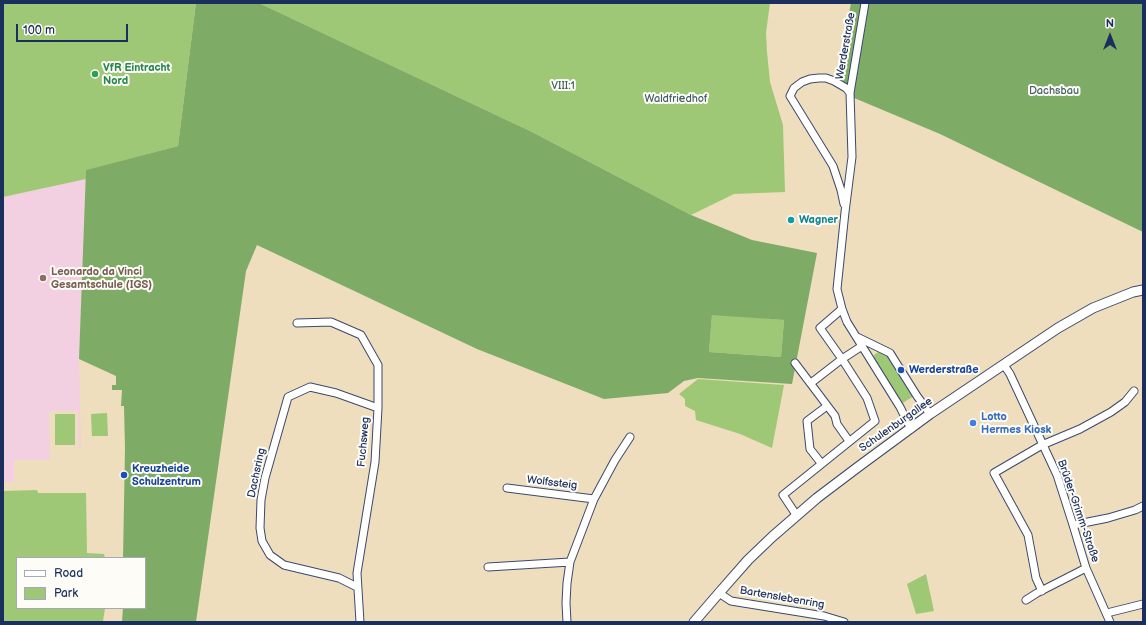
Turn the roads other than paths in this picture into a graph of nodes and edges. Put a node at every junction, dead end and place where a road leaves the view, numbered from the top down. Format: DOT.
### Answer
graph roads {
  1 [pos="865,3"];
  2 [pos="850,93"];
  3 [pos="845,212"];
  4 [pos="1143,290"];
  5 [pos="842,309"];
  6 [pos="297,323"];
  7 [pos="855,336"];
  8 [pos="862,346"];
  9 [pos="842,359"];
  10 [pos="795,363"];
  11 [pos="1004,365"];
  12 [pos="811,383"];
  13 [pos="1134,391"];
  14 [pos="827,406"];
  15 [pos="378,408"];
  16 [pos="930,414"];
  17 [pos="911,429"];
  18 [pos="630,437"];
  19 [pos="849,441"];
  20 [pos="1042,444"];
  21 [pos="822,463"];
  22 [pos="507,488"];
  23 [pos="594,499"];
  24 [pos="1143,506"];
  25 [pos="797,516"];
  26 [pos="1073,525"];
  27 [pos="570,562"];
  28 [pos="488,567"];
  29 [pos="1086,568"];
  30 [pos="357,587"];
  31 [pos="1042,591"];
  32 [pos="718,593"];
  33 [pos="1026,600"];
  34 [pos="1143,604"];
  35 [pos="1107,613"];
  36 [pos="360,622"];
  37 [pos="567,622"];
  38 [pos="694,622"];
  39 [pos="844,622"];
  40 [pos="1110,622"];
  1 -- 2 [label="street, Werderstraße"];
  2 -- 3 [label="street, Werderstraße"];
  2 -- 3 [label="street, Werderstraße"];
  3 -- 5 [label="street, Werderstraße"];
  4 -- 11 [label="street, Schulenburgallee"];
  5 -- 7 [label="street, Werderstraße"];
  5 -- 9 [label="street"];
  6 -- 15 [label="street, Fuchsweg"];
  7 -- 8 [label="street, Werderstraße"];
  7 -- 16 [label="street"];
  8 -- 9 [label="street"];
  8 -- 17 [label="street, Werderstraße"];
  9 -- 12 [label="street"];
  9 -- 19 [label="street"];
  10 -- 12 [label="street"];
  11 -- 16 [label="street, Schulenburgallee"];
  11 -- 20 [label="street, Brüder-Grimm-Straße"];
  12 -- 14 [label="street"];
  13 -- 20 [label="street"];
  14 -- 19 [label="street"];
  14 -- 21 [label="street"];
  15 -- 30 [label="street, Fuchsweg"];
  15 -- 30 [label="street, Dachsring"];
  16 -- 17 [label="street, Schulenburgallee"];
  17 -- 25 [label="street, Schulenburgallee"];
  18 -- 23 [label="street"];
  19 -- 21 [label="street"];
  20 -- 26 [label="street, Brüder-Grimm-Straße"];
  20 -- 31 [label="street"];
  21 -- 25 [label="street"];
  22 -- 23 [label="street, Wolfssteig"];
  23 -- 27 [label="street"];
  24 -- 26 [label="street"];
  25 -- 32 [label="street, Schulenburgallee"];
  26 -- 29 [label="street, Brüder-Grimm-Straße"];
  27 -- 28 [label="street"];
  27 -- 37 [label="street"];
  29 -- 31 [label="street"];
  29 -- 35 [label="street, Brüder-Grimm-Straße"];
  30 -- 36 [label="street, Fuchsweg"];
  31 -- 33 [label="street"];
  32 -- 38 [label="street, Schulenburgallee"];
  32 -- 39 [label="street, Bartenslebenring"];
  34 -- 35 [label="street"];
  35 -- 40 [label="street, Brüder-Grimm-Straße"];
}
